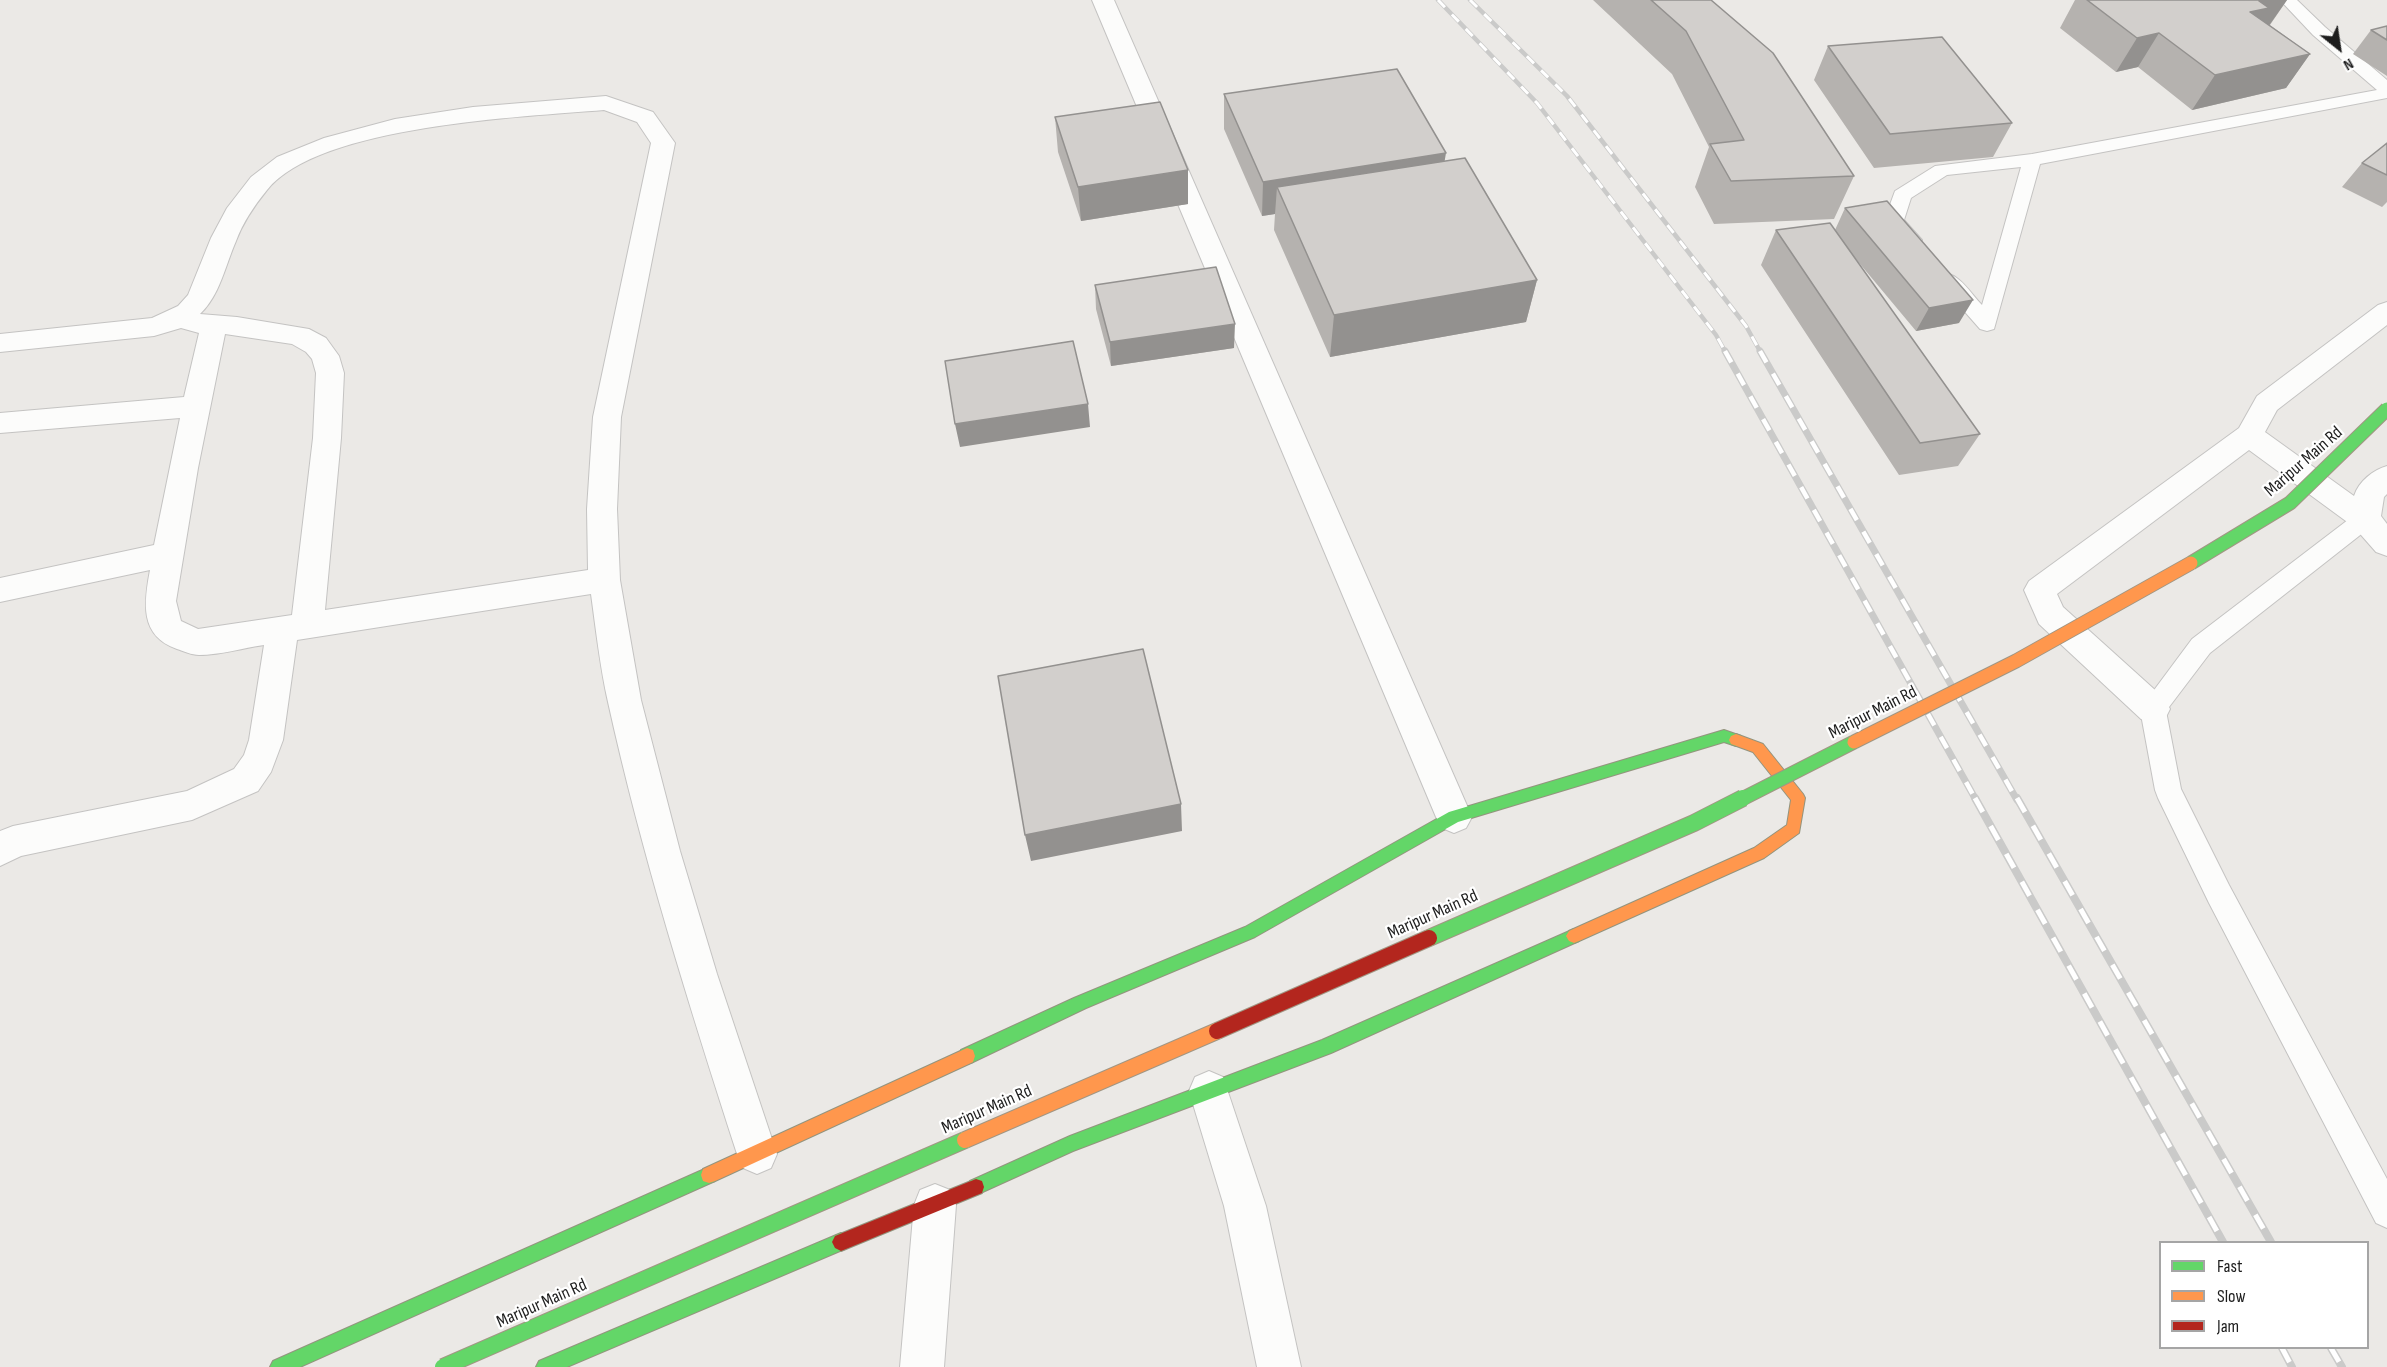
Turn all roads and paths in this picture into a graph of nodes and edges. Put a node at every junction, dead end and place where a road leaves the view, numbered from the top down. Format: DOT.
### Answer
graph roads {
  1 [pos="1103,0"];
  2 [pos="2288,0"];
  3 [pos="2387,91"];
  4 [pos="2032,160"];
  5 [pos="2387,311"];
  6 [pos="172,321"];
  7 [pos="214,324"];
  8 [pos="0,343"];
  9 [pos="196,406"];
  10 [pos="2387,409"];
  11 [pos="0,423"];
  12 [pos="2249,435"];
  13 [pos="2387,477"];
  14 [pos="2364,519"];
  15 [pos="2387,544"];
  16 [pos="166,555"];
  17 [pos="604,580"];
  18 [pos="0,590"];
  19 [pos="294,627"];
  20 [pos="2153,709"];
  21 [pos="1454,818"];
  22 [pos="0,850"];
  23 [pos="1209,1091"];
  24 [pos="757,1154"];
  25 [pos="935,1205"];
  26 [pos="2387,1212"];
  27 [pos="279,1367"];
  28 [pos="443,1367"];
  29 [pos="544,1367"];
  30 [pos="922,1367"];
  31 [pos="1280,1367"];
  1 -- 21 [label="street"];
  2 -- 3 [label="lane"];
  3 -- 4 [label="lane"];
  4 -- 4 [label="lane"];
  5 -- 12 [label="street"];
  6 -- 7 [label="street"];
  6 -- 8 [label="street"];
  6 -- 17 [label="street"];
  7 -- 9 [label="street"];
  7 -- 19 [label="street"];
  9 -- 11 [label="street"];
  9 -- 16 [label="street"];
  10 -- 28 [label="street, Maripur Main Rd, bridge"];
  12 -- 14 [label="street"];
  12 -- 20 [label="street"];
  13 -- 14 [label="street"];
  14 -- 15 [label="street"];
  14 -- 20 [label="lane"];
  16 -- 18 [label="street"];
  16 -- 19 [label="street"];
  17 -- 19 [label="street"];
  17 -- 24 [label="street"];
  19 -- 22 [label="street"];
  20 -- 26 [label="lane"];
  21 -- 23 [label="street"];
  21 -- 24 [label="street"];
  23 -- 25 [label="street"];
  23 -- 31 [label="street"];
  24 -- 27 [label="street"];
  25 -- 29 [label="street"];
  25 -- 30 [label="street"];
}
